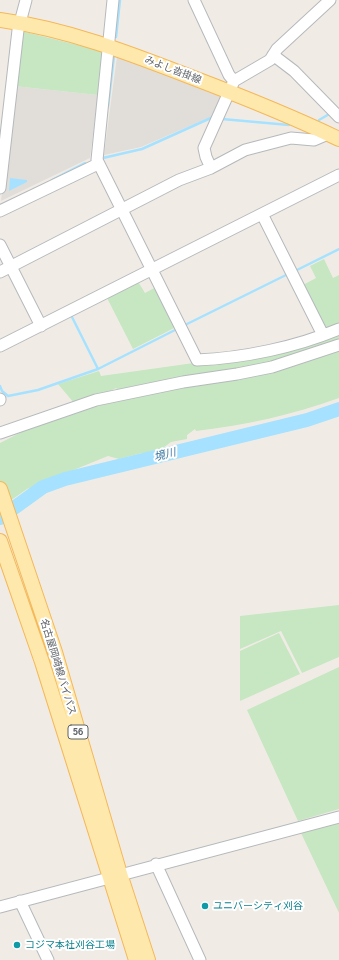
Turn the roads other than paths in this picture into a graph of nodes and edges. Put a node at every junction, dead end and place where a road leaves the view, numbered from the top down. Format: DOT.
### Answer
graph roads {
  1 [pos="26,0"];
  2 [pos="113,0"];
  3 [pos="194,0"];
  4 [pos="330,0"];
  5 [pos="11,22"];
  6 [pos="108,45"];
  7 [pos="273,56"];
  8 [pos="231,86"];
  9 [pos="339,117"];
  10 [pos="0,130"];
  11 [pos="333,136"];
  12 [pos="98,164"];
  13 [pos="210,168"];
  14 [pos="339,175"];
  15 [pos="0,188"];
  16 [pos="122,210"];
  17 [pos="0,211"];
  18 [pos="262,214"];
  19 [pos="0,245"];
  20 [pos="11,267"];
  21 [pos="152,270"];
  22 [pos="0,272"];
  23 [pos="41,326"];
  24 [pos="339,329"];
  25 [pos="323,335"];
  26 [pos="339,344"];
  27 [pos="0,346"];
  28 [pos="0,433"];
  29 [pos="0,489"];
  30 [pos="0,541"];
  31 [pos="339,817"];
  32 [pos="156,864"];
  33 [pos="116,876"];
  34 [pos="20,901"];
  35 [pos="0,907"];
  36 [pos="48,960"];
  37 [pos="136,960"];
  38 [pos="148,960"];
  39 [pos="200,960"];
  1 -- 5 [label="street"];
  2 -- 6 [label="street"];
  3 -- 8 [label="street"];
  4 -- 7 [label="street"];
  5 -- 6 [label="main road, みよし沓掛線"];
  5 -- 10 [label="street"];
  5 -- 15 [label="street"];
  6 -- 8 [label="main road, みよし沓掛線"];
  6 -- 12 [label="street"];
  7 -- 8 [label="street"];
  7 -- 9 [label="street"];
  8 -- 11 [label="main road, みよし沓掛線"];
  8 -- 13 [label="street"];
  11 -- 13 [label="street"];
  12 -- 16 [label="street"];
  12 -- 17 [label="street"];
  13 -- 16 [label="street"];
  14 -- 18 [label="street"];
  16 -- 20 [label="street"];
  16 -- 21 [label="street"];
  18 -- 21 [label="street"];
  18 -- 25 [label="street"];
  19 -- 20 [label="street"];
  20 -- 22 [label="street"];
  20 -- 23 [label="street"];
  21 -- 23 [label="street"];
  21 -- 25 [label="street"];
  23 -- 27 [label="street"];
  24 -- 25 [label="street"];
  26 -- 28 [label="street"];
  29 -- 33 [label="main road, 名古屋岡崎線バイパス / 56"];
  30 -- 33 [label="main road, 名古屋岡崎線バイパス / 56"];
  31 -- 32 [label="street"];
  32 -- 33 [label="street"];
  32 -- 39 [label="street"];
  33 -- 34 [label="street"];
  33 -- 37 [label="main road, 名古屋岡崎線バイパス / 56"];
  33 -- 38 [label="main road, 名古屋岡崎線バイパス / 56"];
  34 -- 35 [label="street"];
  34 -- 36 [label="street"];
}
